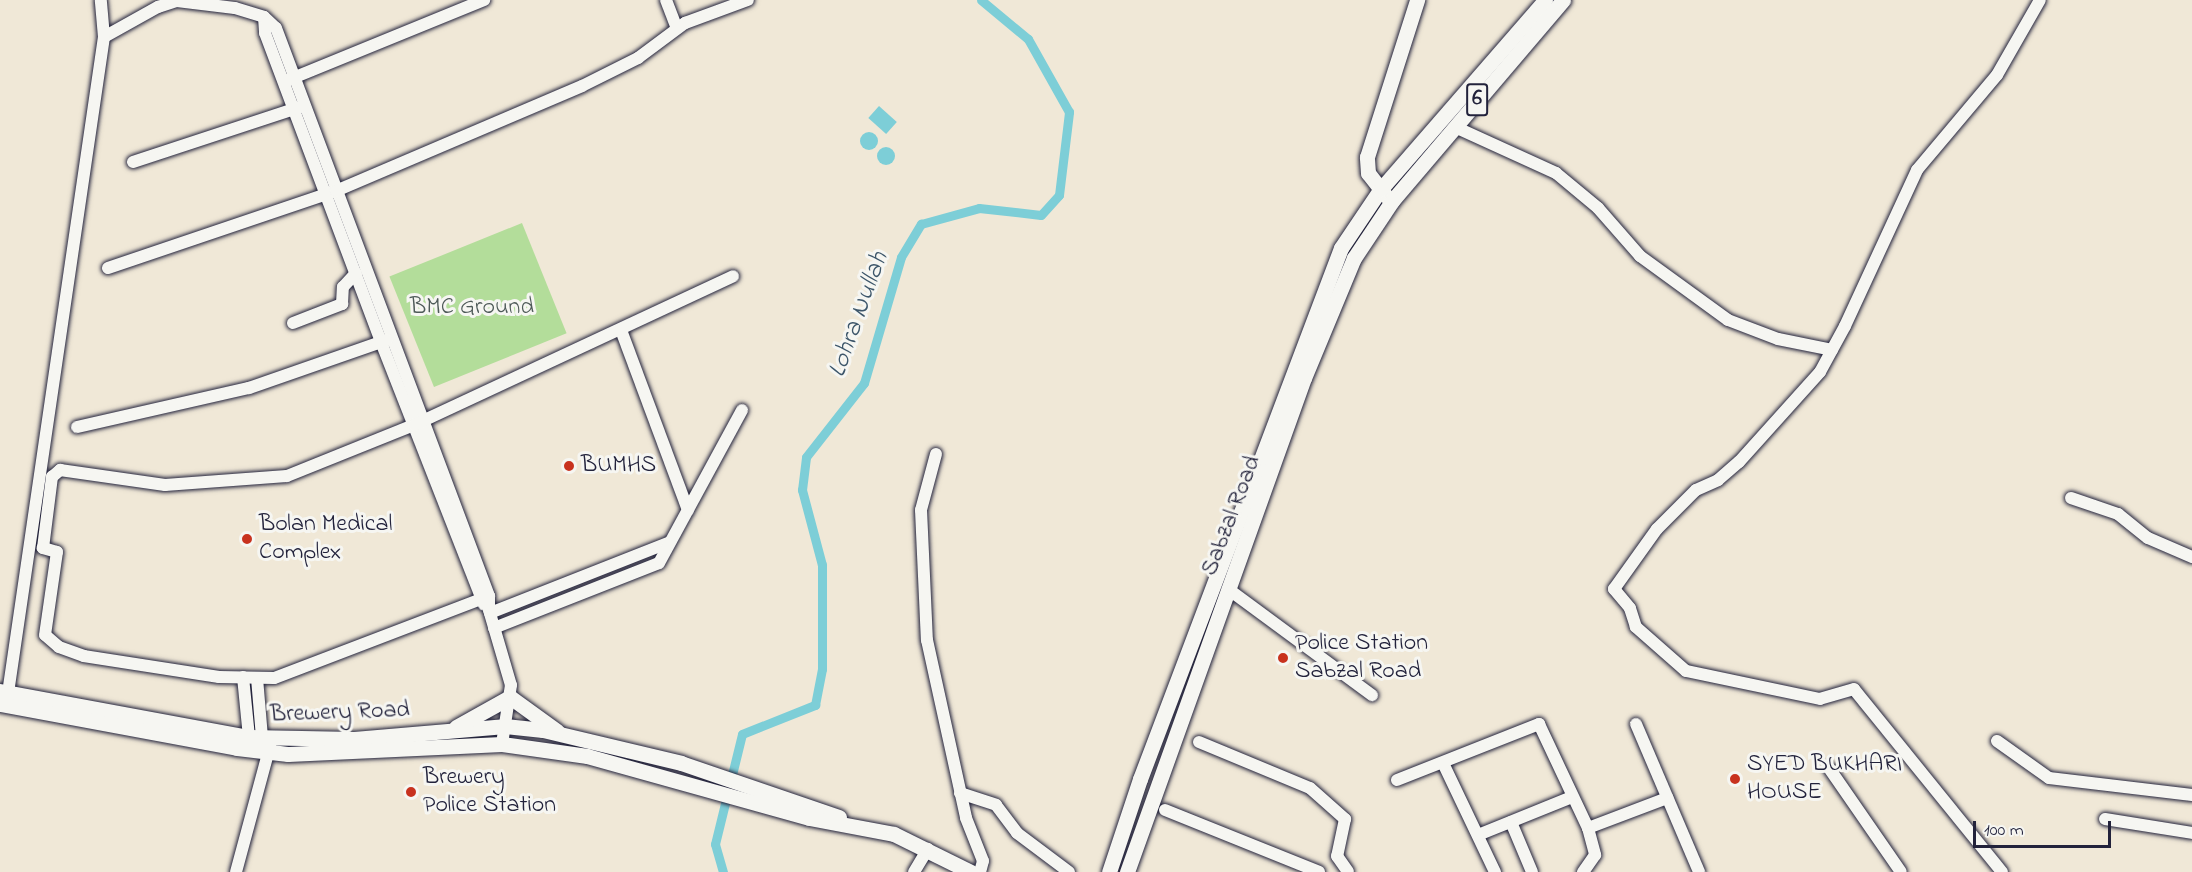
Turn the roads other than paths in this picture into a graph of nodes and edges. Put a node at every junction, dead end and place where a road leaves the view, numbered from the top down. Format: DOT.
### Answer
graph roads {
  1 [pos="101,0"];
  2 [pos="484,0"];
  3 [pos="666,0"];
  4 [pos="747,0"];
  5 [pos="1417,0"];
  6 [pos="1545,0"];
  7 [pos="1563,0"];
  8 [pos="2040,0"];
  9 [pos="677,28"];
  10 [pos="104,37"];
  11 [pos="289,79"];
  12 [pos="299,108"];
  13 [pos="1455,127"];
  14 [pos="134,162"];
  15 [pos="1380,190"];
  16 [pos="332,192"];
  17 [pos="1392,201"];
  18 [pos="108,268"];
  19 [pos="356,273"];
  20 [pos="733,276"];
  21 [pos="293,323"];
  22 [pos="621,330"];
  23 [pos="386,340"];
  24 [pos="1832,350"];
  25 [pos="742,410"];
  26 [pos="419,423"];
  27 [pos="77,427"];
  28 [pos="936,454"];
  29 [pos="2071,498"];
  30 [pos="687,510"];
  31 [pos="670,542"];
  32 [pos="2192,557"];
  33 [pos="1228,589"];
  34 [pos="484,598"];
  35 [pos="489,612"];
  36 [pos="1211,614"];
  37 [pos="494,628"];
  38 [pos="243,677"];
  39 [pos="257,678"];
  40 [pos="1372,695"];
  41 [pos="510,697"];
  42 [pos="4,698"];
  43 [pos="1635,724"];
  44 [pos="505,726"];
  45 [pos="450,730"];
  46 [pos="559,733"];
  47 [pos="263,741"];
  48 [pos="1997,741"];
  49 [pos="1199,742"];
  50 [pos="502,744"];
  51 [pos="1443,763"];
  52 [pos="1829,768"];
  53 [pos="1397,780"];
  54 [pos="960,793"];
  55 [pos="2192,795"];
  56 [pos="1572,797"];
  57 [pos="1667,798"];
  58 [pos="778,802"];
  59 [pos="1165,810"];
  60 [pos="2105,819"];
  61 [pos="1511,822"];
  62 [pos="1588,828"];
  63 [pos="2192,833"];
  64 [pos="1478,835"];
  65 [pos="928,849"];
  66 [pos="236,872"];
  67 [pos="914,872"];
  68 [pos="971,872"];
  69 [pos="980,872"];
  70 [pos="1069,872"];
  71 [pos="1109,872"];
  72 [pos="1127,872"];
  73 [pos="1319,872"];
  74 [pos="1348,872"];
  75 [pos="1495,872"];
  76 [pos="1532,872"];
  77 [pos="1583,872"];
  78 [pos="1699,872"];
  79 [pos="1901,872"];
  80 [pos="2002,872"];
  1 -- 10 [label="street"];
  2 -- 11 [label="street"];
  3 -- 9 [label="street"];
  4 -- 9 [label="street"];
  5 -- 15 [label="main road"];
  6 -- 15 [label="main road, 6"];
  7 -- 13 [label="main road, 6"];
  8 -- 24 [label="street"];
  9 -- 16 [label="street"];
  10 -- 11 [label="street"];
  10 -- 42 [label="street"];
  11 -- 12 [label="street"];
  12 -- 14 [label="street"];
  12 -- 16 [label="street"];
  13 -- 17 [label="main road, 6"];
  13 -- 24 [label="street"];
  15 -- 17 [label="main road"];
  15 -- 36 [label="main road, Sabzal Road"];
  16 -- 18 [label="street"];
  16 -- 19 [label="street"];
  16 -- 23 [label="street"];
  17 -- 33 [label="main road, Sabzal Road"];
  19 -- 21 [label="street"];
  19 -- 23 [label="street"];
  20 -- 22 [label="street"];
  22 -- 26 [label="street"];
  22 -- 30 [label="street"];
  23 -- 26 [label="street"];
  23 -- 27 [label="street"];
  24 -- 80 [label="street"];
  25 -- 30 [label="street"];
  26 -- 34 [label="street"];
  26 -- 38 [label="street"];
  28 -- 54 [label="street"];
  29 -- 32 [label="street"];
  30 -- 31 [label="street"];
  31 -- 35 [label="street"];
  31 -- 37 [label="street"];
  33 -- 36 [label="main road, Sabzal Road"];
  33 -- 40 [label="street"];
  34 -- 35 [label="street"];
  34 -- 39 [label="street"];
  35 -- 37 [label="street"];
  36 -- 71 [label="main road, Sabzal Road"];
  36 -- 72 [label="main road, Sabzal Road"];
  37 -- 41 [label="street"];
  38 -- 39 [label="street"];
  38 -- 47 [label="street"];
  39 -- 47 [label="street"];
  41 -- 44 [label="street"];
  41 -- 45 [label="main road"];
  41 -- 46 [label="main road"];
  42 -- 47 [label="main road, Brewery Road"];
  42 -- 47 [label="main road, Brewery Road"];
  43 -- 57 [label="street"];
  44 -- 45 [label="main road, Brewery Road"];
  44 -- 46 [label="main road, Brewery Road"];
  44 -- 50 [label="street"];
  45 -- 47 [label="main road, Brewery Road"];
  46 -- 58 [label="main road, Brewery Road"];
  47 -- 50 [label="main road, Brewery Road"];
  47 -- 66 [label="street"];
  48 -- 55 [label="street"];
  49 -- 74 [label="street"];
  50 -- 58 [label="main road, Brewery Road"];
  51 -- 53 [label="street"];
  51 -- 56 [label="street"];
  51 -- 64 [label="street"];
  52 -- 79 [label="street"];
  54 -- 69 [label="street"];
  54 -- 70 [label="street"];
  56 -- 61 [label="street"];
  56 -- 62 [label="street"];
  57 -- 62 [label="street"];
  57 -- 78 [label="street"];
  58 -- 65 [label="main road"];
  59 -- 73 [label="street"];
  60 -- 63 [label="street"];
  61 -- 64 [label="street"];
  61 -- 76 [label="street"];
  62 -- 77 [label="street"];
  64 -- 75 [label="street"];
  65 -- 67 [label="street"];
  65 -- 68 [label="main road"];
}
